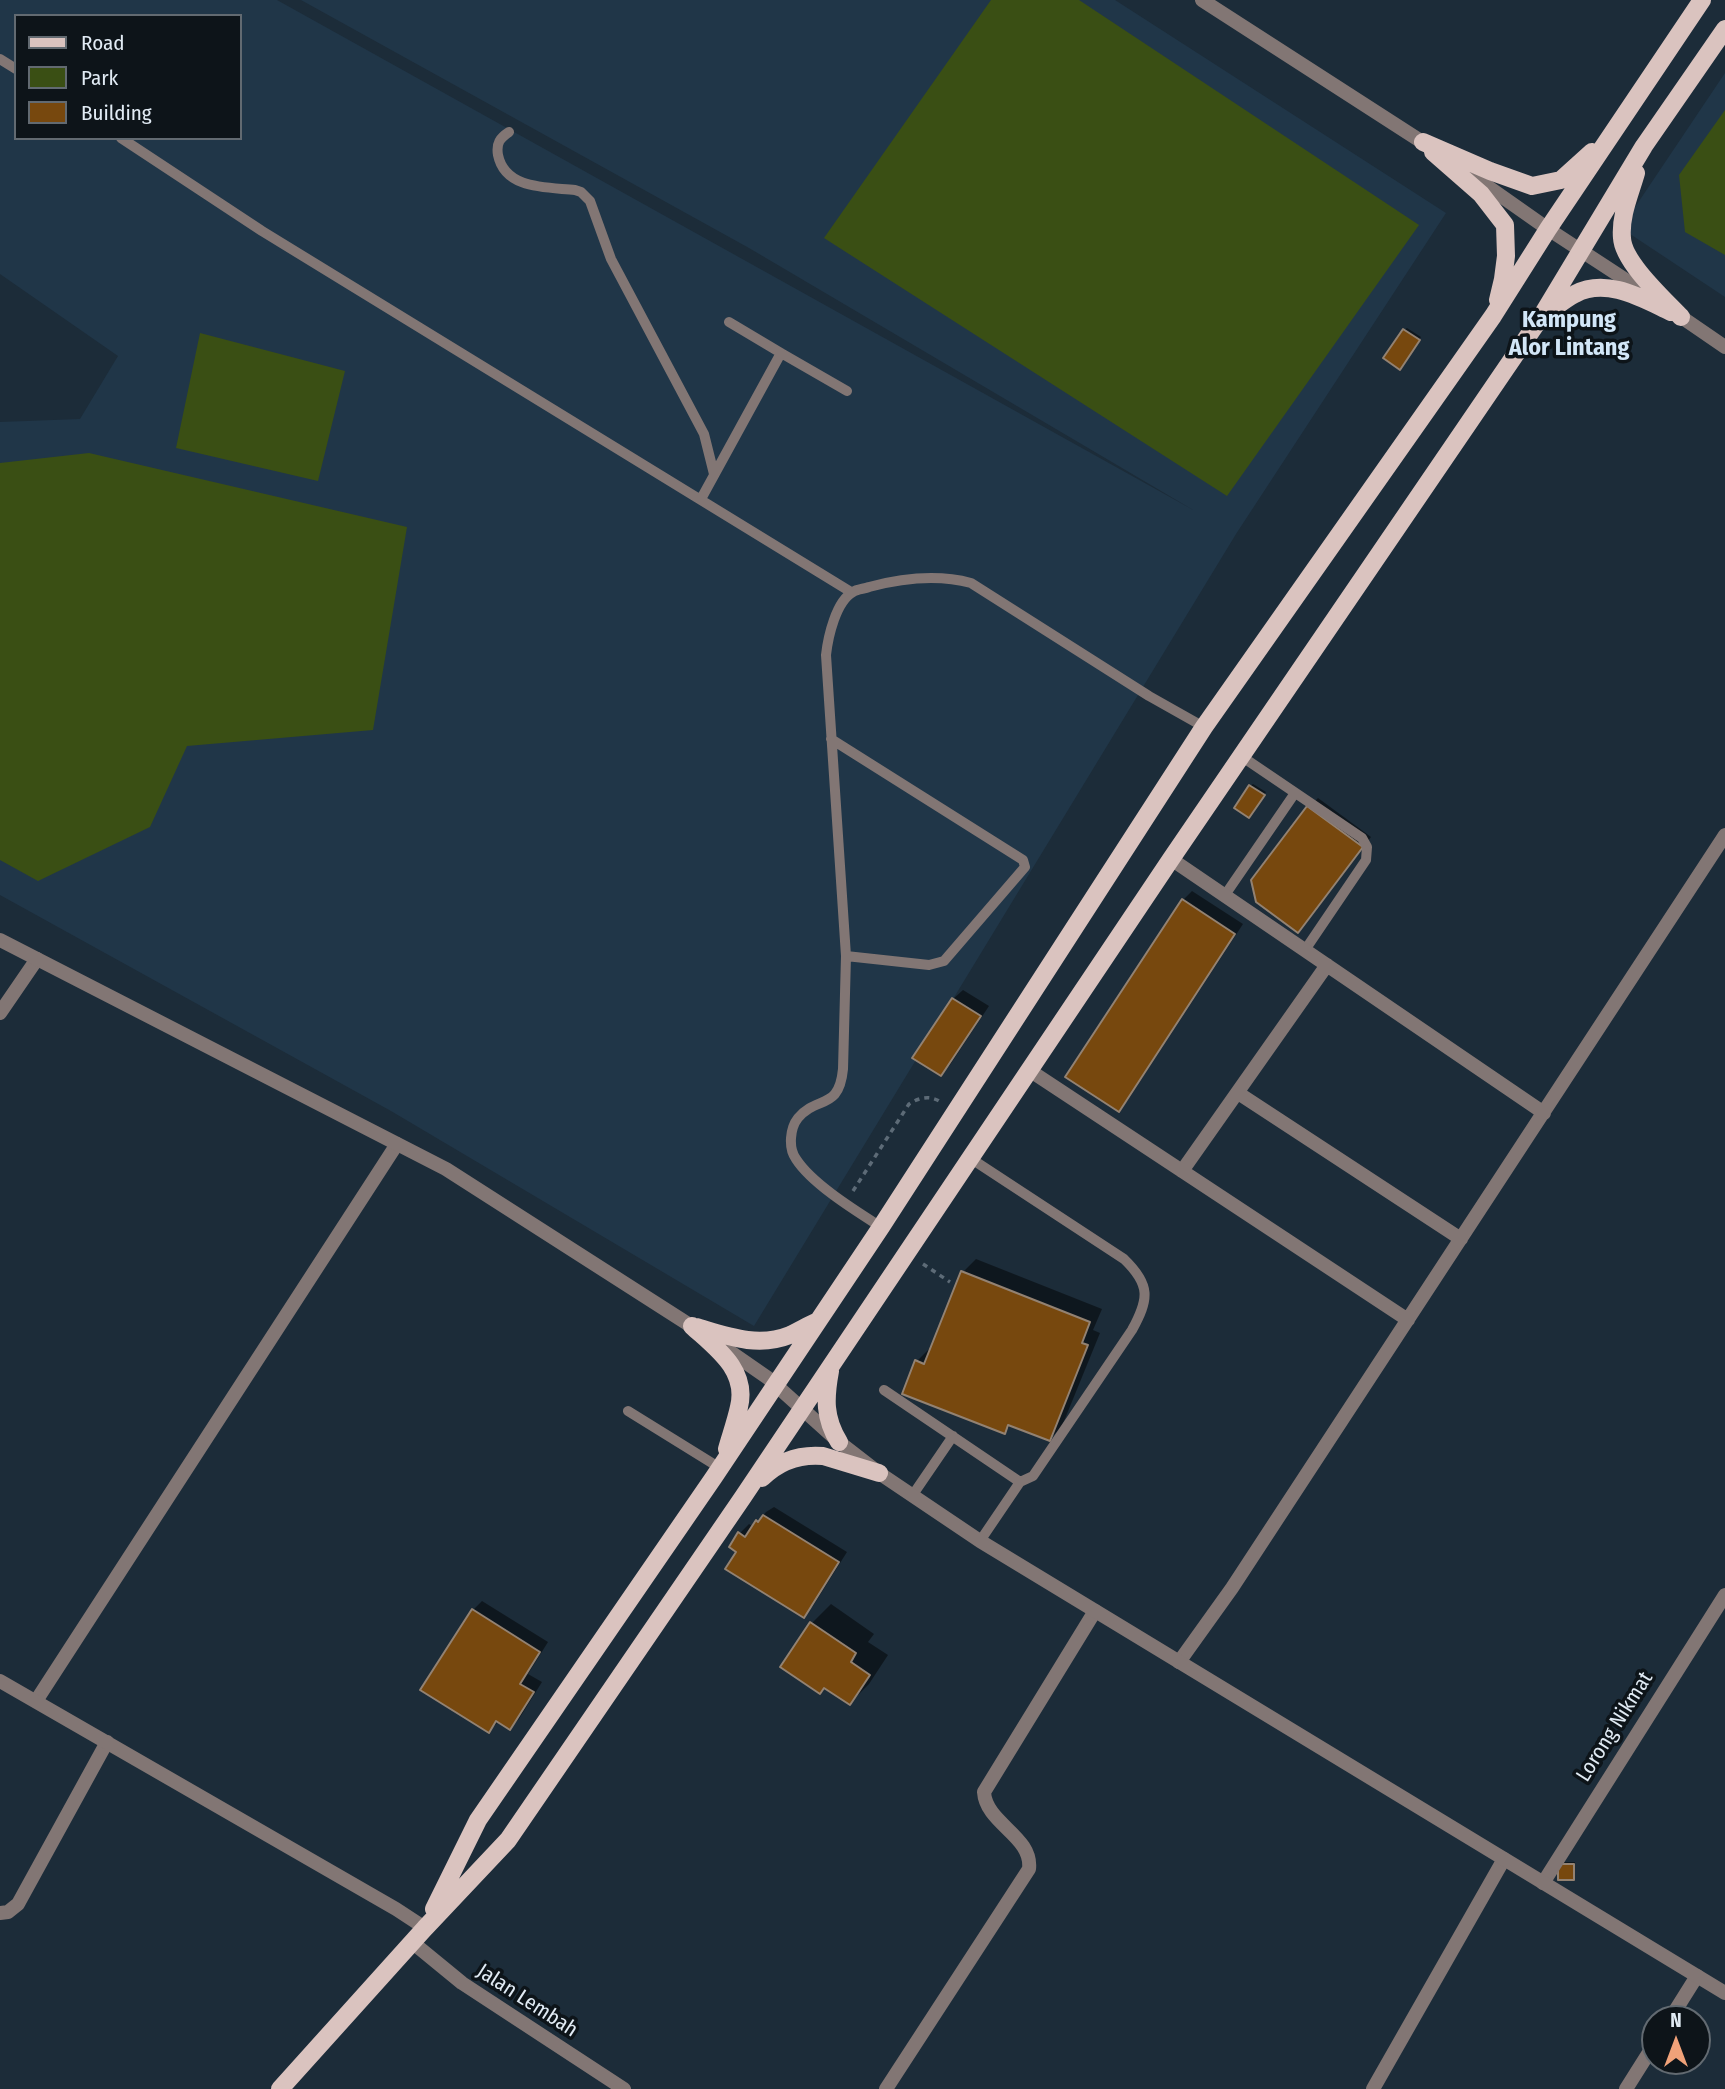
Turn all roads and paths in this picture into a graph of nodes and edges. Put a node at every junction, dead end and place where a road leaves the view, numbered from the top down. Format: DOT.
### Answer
graph roads {
  1 [pos="1202,0"];
  2 [pos="1702,0"];
  3 [pos="1725,29"];
  4 [pos="509,132"];
  5 [pos="1612,134"];
  6 [pos="124,140"];
  7 [pos="1423,142"];
  8 [pos="1644,146"];
  9 [pos="1549,229"];
  10 [pos="1582,250"];
  11 [pos="1493,316"];
  12 [pos="1541,317"];
  13 [pos="1681,317"];
  14 [pos="729,322"];
  15 [pos="1725,347"];
  16 [pos="781,353"];
  17 [pos="847,391"];
  18 [pos="714,474"];
  19 [pos="701,499"];
  20 [pos="851,592"];
  21 [pos="1204,727"];
  22 [pos="831,739"];
  23 [pos="1241,756"];
  24 [pos="1295,793"];
  25 [pos="1725,835"];
  26 [pos="1171,859"];
  27 [pos="1225,895"];
  28 [pos="0,940"];
  29 [pos="1305,950"];
  30 [pos="846,956"];
  31 [pos="37,960"];
  32 [pos="1327,965"];
  33 [pos="0,1013"];
  34 [pos="1029,1070"];
  35 [pos="1238,1093"];
  36 [pos="956,1112"];
  37 [pos="1544,1113"];
  38 [pos="397,1144"];
  39 [pos="970,1158"];
  40 [pos="1182,1171"];
  41 [pos="844,1204"];
  42 [pos="881,1227"];
  43 [pos="1461,1239"];
  44 [pos="906,1253"];
  45 [pos="950,1282"];
  46 [pos="1408,1320"];
  47 [pos="818,1322"];
  48 [pos="692,1326"];
  49 [pos="832,1365"];
  50 [pos="775,1384"];
  51 [pos="884,1390"];
  52 [pos="802,1408"];
  53 [pos="628,1411"];
  54 [pos="953,1436"];
  55 [pos="839,1442"];
  56 [pos="722,1465"];
  57 [pos="878,1473"];
  58 [pos="1020,1482"];
  59 [pos="912,1496"];
  60 [pos="743,1497"];
  61 [pos="979,1541"];
  62 [pos="1725,1595"];
  63 [pos="1094,1611"];
  64 [pos="1179,1662"];
  65 [pos="0,1681"];
  66 [pos="36,1701"];
  67 [pos="107,1742"];
  68 [pos="1504,1859"];
  69 [pos="1543,1883"];
  70 [pos="0,1913"];
  71 [pos="425,1928"];
  72 [pos="412,1942"];
  73 [pos="1697,1976"];
  74 [pos="1725,1993"];
  75 [pos="1679,2005"];
  76 [pos="1641,2065"];
  77 [pos="280,2089"];
  78 [pos="624,2089"];
  79 [pos="886,2089"];
  80 [pos="1373,2089"];
  81 [pos="1626,2089"];
  1 -- 7 [label="street"];
  2 -- 5 [label="main road"];
  3 -- 8 [label="main road"];
  4 -- 18 [label="lane"];
  5 -- 7 [label="main road"];
  5 -- 9 [label="main road"];
  6 -- 19 [label="lane"];
  7 -- 9 [label="street"];
  7 -- 11 [label="main road"];
  8 -- 10 [label="main road"];
  8 -- 13 [label="main road"];
  9 -- 10 [label="street"];
  9 -- 11 [label="main road"];
  10 -- 12 [label="main road"];
  10 -- 13 [label="street"];
  11 -- 21 [label="main road"];
  12 -- 13 [label="main road"];
  12 -- 23 [label="main road"];
  13 -- 15 [label="street"];
  14 -- 16 [label="lane"];
  16 -- 17 [label="lane"];
  16 -- 18 [label="lane"];
  18 -- 19 [label="lane"];
  19 -- 20 [label="lane"];
  20 -- 21 [label="lane"];
  20 -- 22 [label="lane"];
  21 -- 36 [label="main road"];
  22 -- 30 [label="lane"];
  22 -- 30 [label="lane"];
  23 -- 24 [label="lane"];
  23 -- 26 [label="main road"];
  24 -- 27 [label="lane"];
  24 -- 29 [label="lane"];
  25 -- 37 [label="street"];
  26 -- 27 [label="street"];
  26 -- 34 [label="main road"];
  27 -- 29 [label="street"];
  28 -- 31 [label="street"];
  29 -- 32 [label="street"];
  30 -- 41 [label="lane"];
  31 -- 33 [label="street"];
  31 -- 38 [label="street"];
  32 -- 35 [label="street"];
  32 -- 37 [label="street"];
  34 -- 39 [label="main road"];
  34 -- 40 [label="street"];
  35 -- 40 [label="street"];
  35 -- 43 [label="street"];
  36 -- 41 [label="path"];
  36 -- 42 [label="main road"];
  37 -- 43 [label="street"];
  38 -- 48 [label="street"];
  38 -- 66 [label="street"];
  39 -- 44 [label="main road"];
  39 -- 58 [label="lane"];
  40 -- 46 [label="street"];
  41 -- 42 [label="lane"];
  42 -- 47 [label="main road"];
  43 -- 46 [label="street"];
  44 -- 45 [label="path"];
  44 -- 49 [label="main road"];
  46 -- 64 [label="street"];
  47 -- 48 [label="main road"];
  47 -- 50 [label="main road"];
  48 -- 50 [label="street"];
  48 -- 56 [label="main road"];
  49 -- 52 [label="main road"];
  49 -- 55 [label="main road"];
  50 -- 52 [label="street"];
  50 -- 56 [label="main road"];
  51 -- 54 [label="lane"];
  52 -- 55 [label="street"];
  52 -- 60 [label="main road"];
  53 -- 56 [label="lane"];
  54 -- 58 [label="lane"];
  54 -- 59 [label="lane"];
  55 -- 57 [label="street"];
  56 -- 71 [label="main road"];
  57 -- 59 [label="street"];
  57 -- 60 [label="main road"];
  58 -- 61 [label="lane"];
  59 -- 61 [label="street"];
  60 -- 71 [label="main road"];
  61 -- 63 [label="street"];
  62 -- 69 [label="street, Lorong Nikmat"];
  63 -- 64 [label="street"];
  63 -- 79 [label="street"];
  64 -- 68 [label="street"];
  65 -- 66 [label="street"];
  66 -- 67 [label="street"];
  67 -- 70 [label="street"];
  67 -- 71 [label="street"];
  68 -- 69 [label="street"];
  68 -- 80 [label="street"];
  69 -- 73 [label="street"];
  71 -- 72 [label="main road"];
  72 -- 77 [label="main road"];
  72 -- 78 [label="street, Jalan Lembah"];
  73 -- 74 [label="street"];
  73 -- 75 [label="street"];
  76 -- 81 [label="street"];
}
